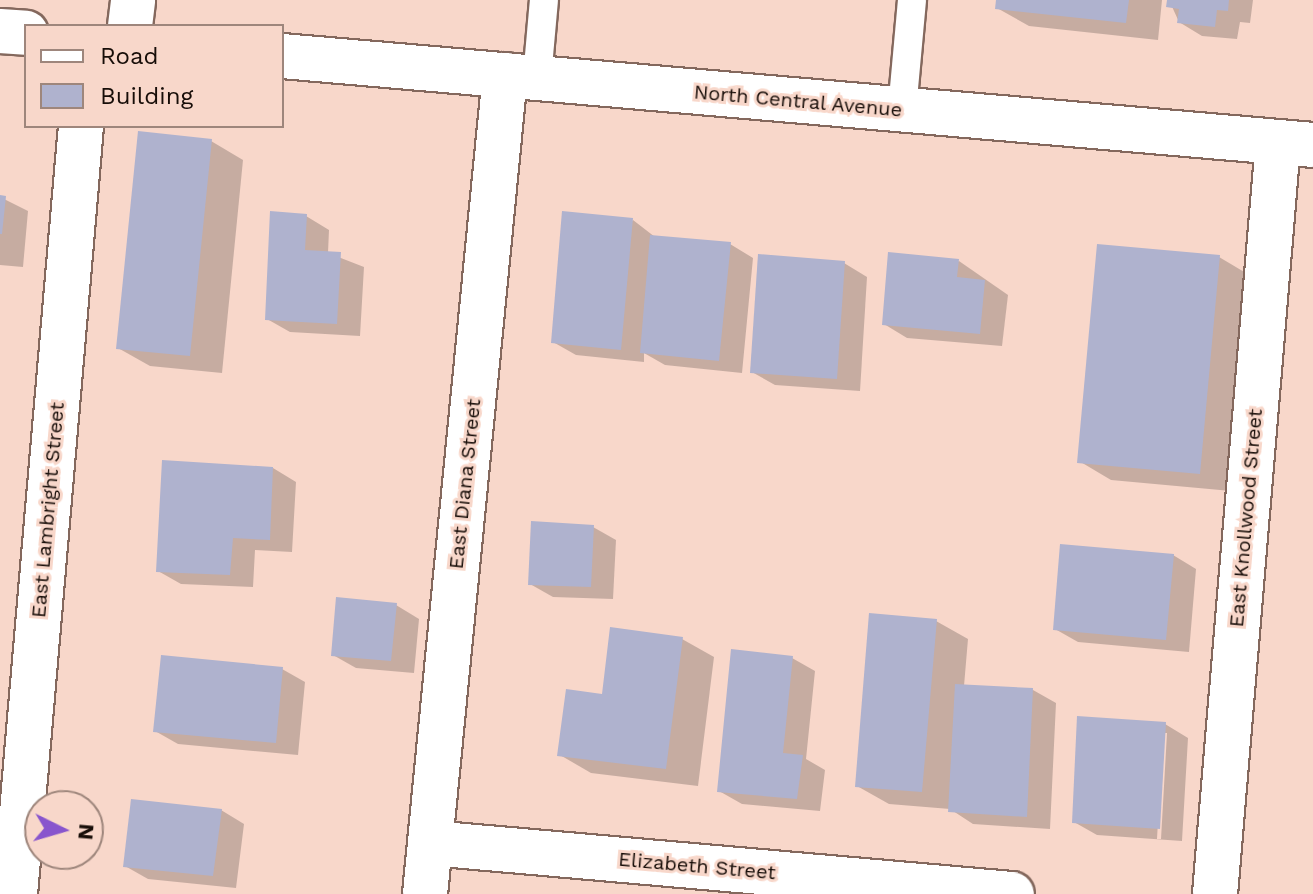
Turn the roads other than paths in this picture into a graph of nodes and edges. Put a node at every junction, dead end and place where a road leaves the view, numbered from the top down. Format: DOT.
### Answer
graph roads {
  1 [pos="133,0"];
  2 [pos="544,0"];
  3 [pos="912,0"];
  4 [pos="130,24"];
  5 [pos="0,31"];
  6 [pos="24,33"];
  7 [pos="284,56"];
  8 [pos="521,76"];
  9 [pos="902,110"];
  10 [pos="81,128"];
  11 [pos="1296,144"];
  12 [pos="430,843"];
  13 [pos="15,894"];
  14 [pos="425,894"];
  15 [pos="1012,894"];
  16 [pos="1215,894"];
  1 -- 4 [label="street"];
  2 -- 8 [label="lane"];
  3 -- 9 [label="lane"];
  5 -- 6 [label="street"];
  7 -- 8 [label="street, North Central Avenue"];
  8 -- 9 [label="street, North Central Avenue"];
  8 -- 12 [label="street, East Diana Street"];
  9 -- 11 [label="street, North Central Avenue"];
  10 -- 13 [label="street, East Lambright Street"];
  11 -- 16 [label="street, East Knollwood Street"];
  12 -- 14 [label="street, East Diana Street"];
  12 -- 15 [label="street, Elizabeth Street"];
}
